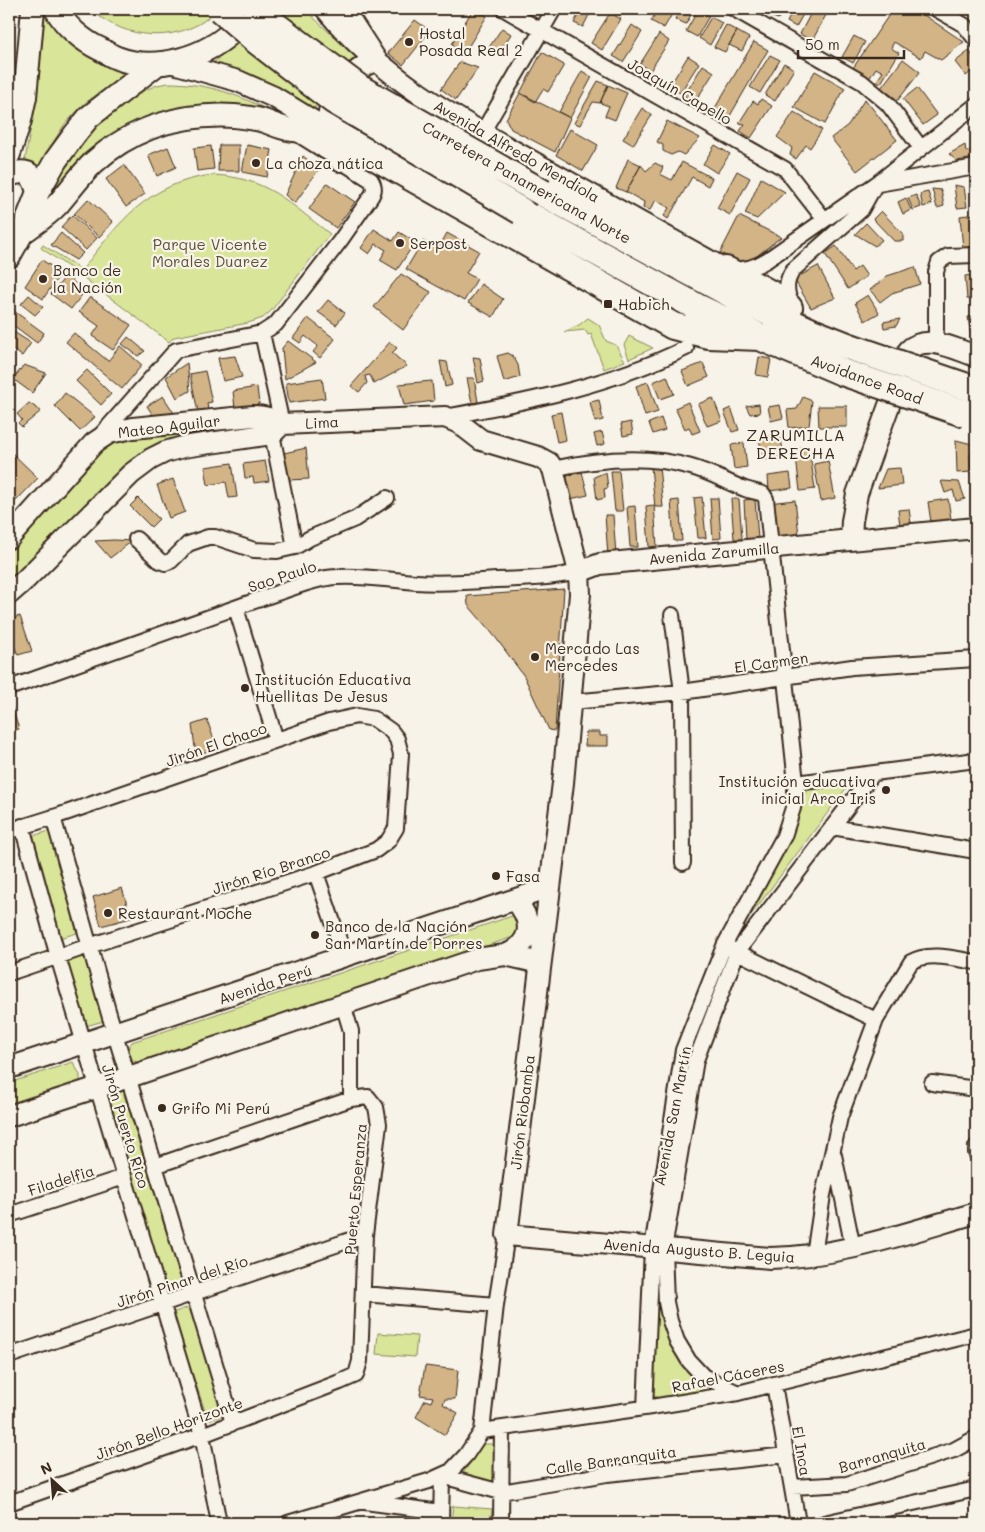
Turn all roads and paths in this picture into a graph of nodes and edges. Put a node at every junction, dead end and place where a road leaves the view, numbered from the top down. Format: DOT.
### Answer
graph roads {
  1 [pos="33,9"];
  2 [pos="56,9"];
  3 [pos="220,9"];
  4 [pos="250,9"];
  5 [pos="256,9"];
  6 [pos="326,9"];
  7 [pos="342,9"];
  8 [pos="504,9"];
  9 [pos="554,9"];
  10 [pos="734,9"];
  11 [pos="936,9"];
  12 [pos="542,30"];
  13 [pos="976,40"];
  14 [pos="375,60"];
  15 [pos="164,63"];
  16 [pos="976,105"];
  17 [pos="292,130"];
  18 [pos="328,130"];
  19 [pos="482,133"];
  20 [pos="921,148"];
  21 [pos="9,154"];
  22 [pos="340,161"];
  23 [pos="976,167"];
  24 [pos="9,175"];
  25 [pos="876,184"];
  26 [pos="38,192"];
  27 [pos="824,219"];
  28 [pos="22,233"];
  29 [pos="976,255"];
  30 [pos="9,256"];
  31 [pos="726,270"];
  32 [pos="804,324"];
  33 [pos="262,333"];
  34 [pos="760,337"];
  35 [pos="936,344"];
  36 [pos="686,348"];
  37 [pos="976,356"];
  38 [pos="973,403"];
  39 [pos="445,417"];
  40 [pos="277,429"];
  41 [pos="94,443"];
  42 [pos="552,469"];
  43 [pos="387,498"];
  44 [pos="976,528"];
  45 [pos="9,538"];
  46 [pos="136,539"];
  47 [pos="851,540"];
  48 [pos="295,547"];
  49 [pos="770,547"];
  50 [pos="579,572"];
  51 [pos="9,594"];
  52 [pos="236,608"];
  53 [pos="672,615"];
  54 [pos="976,659"];
  55 [pos="784,677"];
  56 [pos="9,688"];
  57 [pos="682,692"];
  58 [pos="571,702"];
  59 [pos="276,740"];
  60 [pos="976,760"];
  61 [pos="400,772"];
  62 [pos="872,775"];
  63 [pos="796,783"];
  64 [pos="53,817"];
  65 [pos="832,827"];
  66 [pos="15,828"];
  67 [pos="976,851"];
  68 [pos="683,863"];
  69 [pos="316,873"];
  70 [pos="549,888"];
  71 [pos="515,900"];
  72 [pos="89,946"];
  73 [pos="724,946"];
  74 [pos="738,952"];
  75 [pos="505,955"];
  76 [pos="58,957"];
  77 [pos="345,957"];
  78 [pos="976,962"];
  79 [pos="540,963"];
  80 [pos="9,973"];
  81 [pos="343,1004"];
  82 [pos="876,1020"];
  83 [pos="115,1034"];
  84 [pos="84,1043"];
  85 [pos="9,1068"];
  86 [pos="129,1077"];
  87 [pos="932,1083"];
  88 [pos="97,1087"];
  89 [pos="976,1089"];
  90 [pos="351,1099"];
  91 [pos="9,1116"];
  92 [pos="976,1146"];
  93 [pos="833,1150"];
  94 [pos="976,1153"];
  95 [pos="155,1166"];
  96 [pos="124,1177"];
  97 [pos="976,1213"];
  98 [pos="9,1214"];
  99 [pos="366,1235"];
  100 [pos="507,1235"];
  101 [pos="853,1248"];
  102 [pos="658,1249"];
  103 [pos="814,1255"];
  104 [pos="194,1294"];
  105 [pos="363,1294"];
  106 [pos="161,1304"];
  107 [pos="496,1305"];
  108 [pos="976,1334"];
  109 [pos="9,1356"];
  110 [pos="340,1382"];
  111 [pos="774,1384"];
  112 [pos="738,1393"];
  113 [pos="645,1408"];
  114 [pos="233,1423"];
  115 [pos="502,1428"];
  116 [pos="482,1431"];
  117 [pos="202,1435"];
  118 [pos="976,1438"];
  119 [pos="786,1455"];
  120 [pos="442,1476"];
  121 [pos="792,1487"];
  122 [pos="976,1489"];
  123 [pos="502,1492"];
  124 [pos="360,1501"];
  125 [pos="9,1503"];
  126 [pos="441,1518"];
  127 [pos="219,1523"];
  128 [pos="288,1523"];
  129 [pos="501,1523"];
  130 [pos="798,1523"];
  131 [pos="824,1523"];
  1 -- 21 [label="main road"];
  2 -- 15 [label="main road"];
  3 -- 34 [label="highway, Carretera Panamericana Norte, bridge"];
  4 -- 15 [label="main road"];
  5 -- 32 [label="highway, Carretera Panamericana Norte, bridge"];
  6 -- 14 [label="main road, Avenida Alfredo Mendiola"];
  7 -- 14 [label="main road"];
  8 -- 12 [label="street, Joaquín Capello"];
  9 -- 12 [label="street"];
  10 -- 20 [label="street"];
  11 -- 13 [label="street"];
  12 -- 19 [label="street"];
  12 -- 27 [label="street, Joaquín Capello"];
  14 -- 18 [label="main road"];
  14 -- 19 [label="main road, Avenida Alfredo Mendiola"];
  15 -- 18 [label="main road"];
  15 -- 26 [label="main road"];
  16 -- 20 [label="street"];
  17 -- 18 [label="main road"];
  17 -- 22 [label="street"];
  17 -- 28 [label="main road"];
  18 -- 22 [label="main road"];
  18 -- 34 [label="highway"];
  19 -- 31 [label="main road, Avenida Alfredo Mendiola"];
  20 -- 25 [label="street"];
  22 -- 33 [label="street"];
  23 -- 25 [label="street"];
  24 -- 26 [label="main road"];
  25 -- 27 [label="street"];
  25 -- 32 [label="street"];
  26 -- 28 [label="main road"];
  27 -- 31 [label="street"];
  28 -- 30 [label="main road"];
  29 -- 35 [label="street"];
  31 -- 32 [label="highway"];
  32 -- 38 [label="highway, Avoidance Road, bridge"];
  33 -- 40 [label="street"];
  33 -- 41 [label="street"];
  34 -- 38 [label="highway, Avoidance Road, bridge"];
  35 -- 37 [label="main road"];
  35 -- 47 [label="main road"];
  36 -- 39 [label="street, Lima"];
  39 -- 40 [label="main road, Lima"];
  39 -- 42 [label="main road"];
  40 -- 41 [label="main road, Mateo Aguilar"];
  40 -- 48 [label="street"];
  40 -- 51 [label="main road, Lima"];
  41 -- 45 [label="main road, Mateo Aguilar"];
  42 -- 49 [label="street, Avenida San Martín"];
  42 -- 50 [label="main road, Jirón Riobamba"];
  43 -- 48 [label="street"];
  44 -- 47 [label="main road, Avenida Zarumilla"];
  46 -- 48 [label="street"];
  47 -- 49 [label="main road, Avenida Zarumilla"];
  49 -- 50 [label="main road, Avenida Zarumilla"];
  49 -- 55 [label="street, Avenida San Martín"];
  50 -- 52 [label="street, Sao Paulo"];
  50 -- 58 [label="main road, Jirón Riobamba"];
  52 -- 56 [label="street, Sao Paulo"];
  52 -- 59 [label="street"];
  53 -- 57 [label="street"];
  54 -- 55 [label="street, El Carmen"];
  55 -- 57 [label="street, El Carmen"];
  55 -- 63 [label="street, Avenida San Martín"];
  57 -- 58 [label="street, El Carmen"];
  57 -- 68 [label="street"];
  58 -- 70 [label="main road, Jirón Riobamba"];
  59 -- 61 [label="street, Jirón El Chaco"];
  59 -- 64 [label="street, Jirón El Chaco"];
  60 -- 62 [label="street"];
  61 -- 69 [label="street, Jirón Río Branco"];
  62 -- 63 [label="street"];
  62 -- 65 [label="street, Avenida San Martín"];
  63 -- 73 [label="street, Avenida San Martín"];
  64 -- 66 [label="street, Jirón El Chaco"];
  64 -- 72 [label="street, Jirón Puerto Rico"];
  65 -- 67 [label="street"];
  65 -- 74 [label="street, Avenida San Martín"];
  66 -- 76 [label="street, Jirón Puerto Rico"];
  69 -- 72 [label="street, Jirón Río Branco"];
  69 -- 77 [label="street"];
  70 -- 71 [label="main road, Avenida Perú"];
  70 -- 79 [label="main road, Jirón Riobamba"];
  71 -- 75 [label="main road"];
  71 -- 77 [label="main road, Avenida Perú"];
  72 -- 76 [label="street, Jirón Río Branco"];
  72 -- 83 [label="street, Jirón Puerto Rico"];
  73 -- 74 [label="street"];
  73 -- 102 [label="street, Avenida San Martín"];
  74 -- 82 [label="street"];
  74 -- 102 [label="street, Avenida San Martín"];
  75 -- 79 [label="main road"];
  75 -- 81 [label="main road"];
  76 -- 80 [label="street, Jirón Río Branco"];
  76 -- 84 [label="street, Jirón Puerto Rico"];
  77 -- 83 [label="main road, Avenida Perú"];
  78 -- 82 [label="street"];
  79 -- 100 [label="main road, Jirón Riobamba"];
  81 -- 86 [label="main road"];
  81 -- 90 [label="street"];
  82 -- 93 [label="street"];
  83 -- 84 [label="main road, Avenida Perú"];
  83 -- 86 [label="street, Jirón Puerto Rico"];
  84 -- 85 [label="main road, Avenida Perú"];
  84 -- 88 [label="street, Jirón Puerto Rico"];
  86 -- 88 [label="main road"];
  86 -- 95 [label="street, Jirón Puerto Rico"];
  87 -- 89 [label="street"];
  88 -- 91 [label="main road"];
  88 -- 96 [label="street, Jirón Puerto Rico"];
  90 -- 95 [label="street, Puerto Esperanza"];
  90 -- 99 [label="street, Puerto Esperanza"];
  92 -- 94 [label="street"];
  93 -- 101 [label="street"];
  93 -- 103 [label="street"];
  95 -- 104 [label="street, Jirón Puerto Rico"];
  96 -- 98 [label="street, Filadelfia"];
  96 -- 106 [label="street, Jirón Puerto Rico"];
  97 -- 101 [label="main road, Avenida Augusto B. Leguia"];
  99 -- 104 [label="street, Jirón Pinar del Río"];
  99 -- 105 [label="street, Puerto Esperanza"];
  100 -- 102 [label="main road, Avenida Augusto B. Leguia"];
  100 -- 107 [label="street, Jirón Riobamba"];
  101 -- 103 [label="main road, Avenida Augusto B. Leguia"];
  102 -- 103 [label="main road, Avenida Augusto B. Leguia"];
  102 -- 112 [label="street, Avenida San Martín"];
  102 -- 113 [label="street, Avenida San Martín"];
  104 -- 106 [label="street, Jirón Pinar del Río"];
  104 -- 114 [label="street, Jirón Puerto Rico"];
  105 -- 107 [label="street"];
  105 -- 110 [label="street, Puerto Esperanza"];
  106 -- 109 [label="street, Jirón Pinar del Río"];
  106 -- 117 [label="street, Jirón Puerto Rico"];
  107 -- 116 [label="street, Jirón Riobamba"];
  108 -- 111 [label="street, Rafael Cáceres"];
  110 -- 114 [label="street, Jirón Bello Horizonte"];
  111 -- 112 [label="street, Rafael Cáceres"];
  111 -- 119 [label="street, El Inca"];
  112 -- 113 [label="street, Rafael Cáceres"];
  113 -- 115 [label="street, Rafael Cáceres"];
  114 -- 117 [label="street, Jirón Bello Horizonte"];
  115 -- 116 [label="street, Rafael Cáceres"];
  115 -- 123 [label="street"];
  116 -- 120 [label="street, Jirón Riobamba"];
  117 -- 125 [label="street, Jirón Bello Horizonte"];
  117 -- 127 [label="street, Jirón Puerto Rico"];
  118 -- 121 [label="street, Barranquita"];
  119 -- 121 [label="street, El Inca"];
  119 -- 123 [label="street, Calle Barranquita"];
  120 -- 123 [label="street, Calle Barranquita"];
  120 -- 124 [label="street, Jirón Riobamba"];
  120 -- 126 [label="street"];
  121 -- 130 [label="street, El Inca"];
  122 -- 131 [label="street"];
  123 -- 129 [label="street"];
  124 -- 126 [label="street"];
  124 -- 128 [label="street, Jirón Riobamba"];
}
